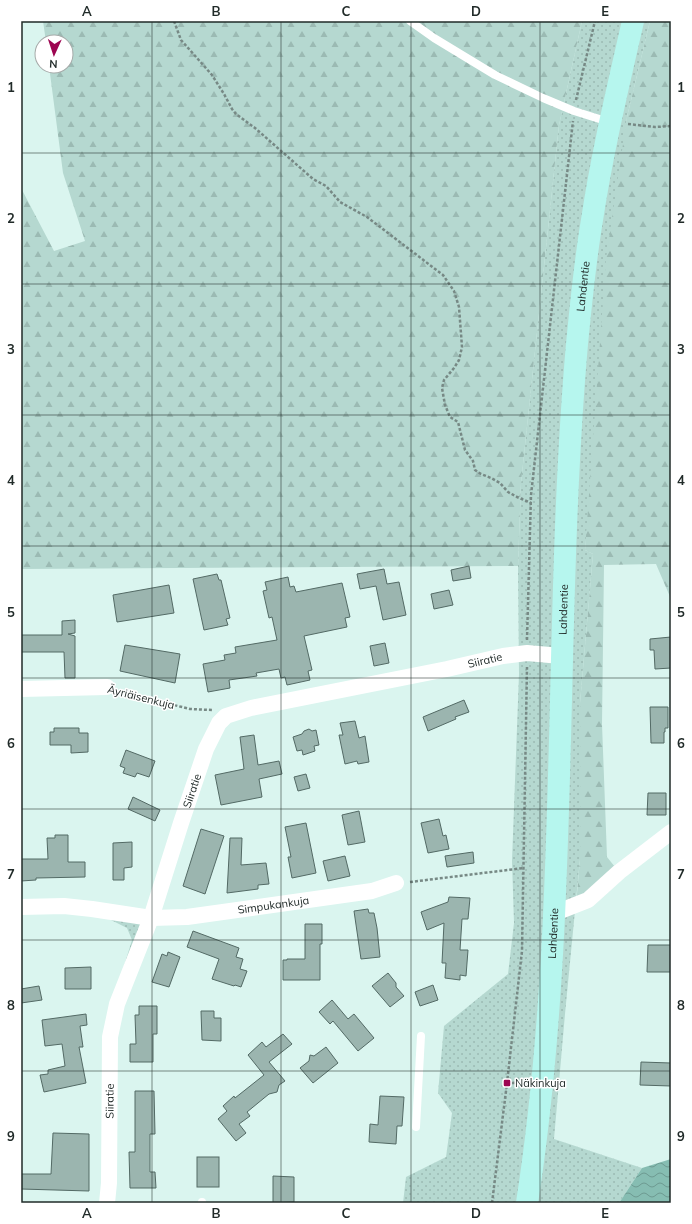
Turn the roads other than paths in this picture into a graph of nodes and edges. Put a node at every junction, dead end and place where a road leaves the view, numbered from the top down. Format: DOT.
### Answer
graph roads {
  1 [pos="410,21"];
  2 [pos="633,21"];
  3 [pos="610,122"];
  4 [pos="561,656"];
  5 [pos="107,687"];
  6 [pos="21,689"];
  7 [pos="671,832"];
  8 [pos="396,883"];
  9 [pos="21,907"];
  10 [pos="555,913"];
  11 [pos="151,918"];
  12 [pos="422,1036"];
  13 [pos="416,1127"];
  14 [pos="107,1203"];
  15 [pos="527,1203"];
  1 -- 3 [label="lane"];
  2 -- 3 [label="main road, Lahdentie"];
  3 -- 4 [label="main road, Lahdentie"];
  4 -- 10 [label="main road, Lahdentie"];
  4 -- 11 [label="street, Siiratie"];
  5 -- 6 [label="street, Äyriäisenkuja"];
  7 -- 10 [label="street"];
  8 -- 11 [label="street, Simpukankuja"];
  9 -- 11 [label="street, Simpukankuja"];
  10 -- 15 [label="main road, Lahdentie"];
  11 -- 14 [label="street, Siiratie"];
  12 -- 13 [label="lane"];
}
